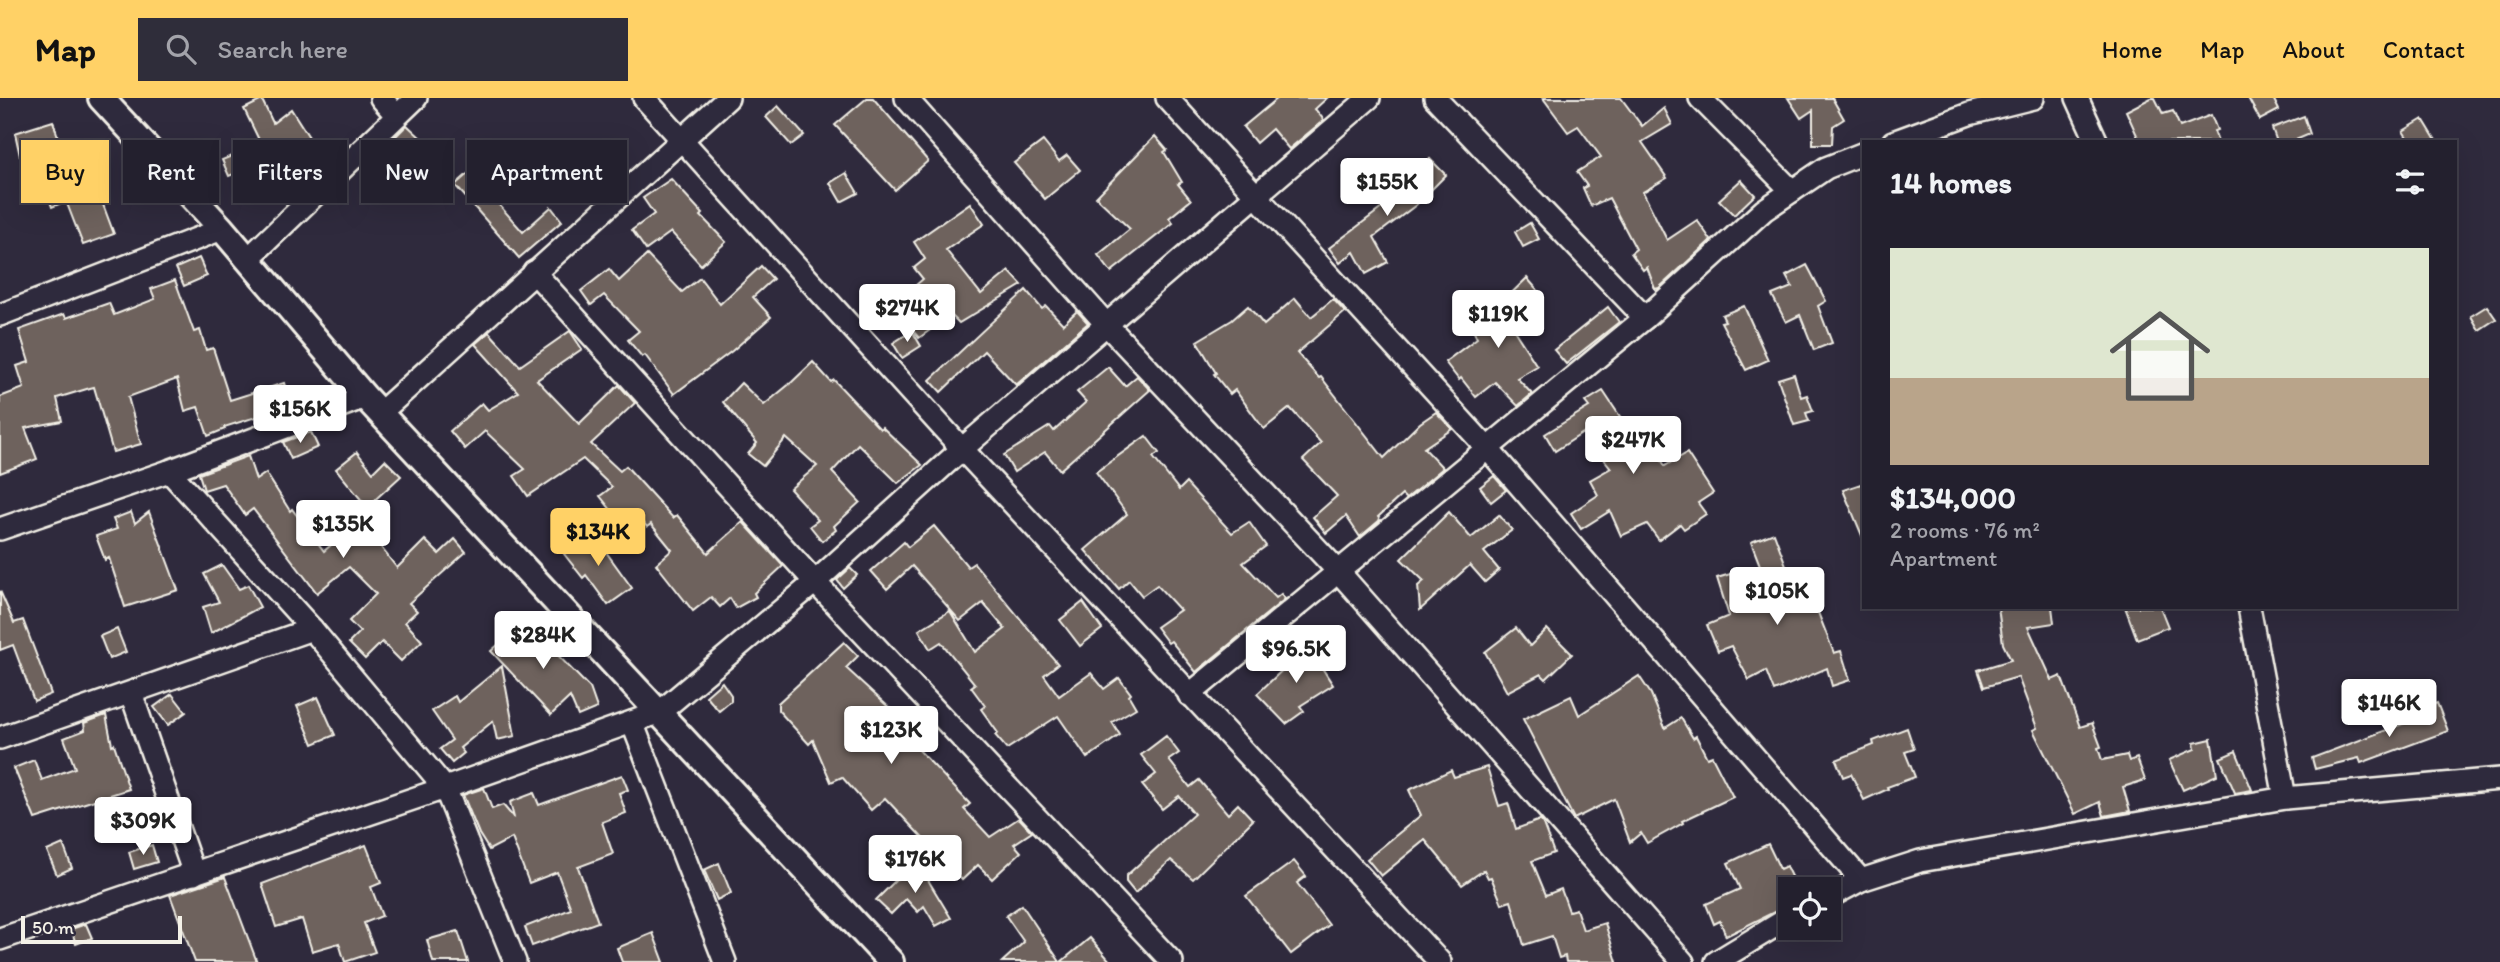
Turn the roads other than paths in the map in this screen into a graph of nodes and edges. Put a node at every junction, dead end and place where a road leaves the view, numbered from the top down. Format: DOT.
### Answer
graph roads {
  1 [pos="101,98"];
  2 [pos="381,98"];
  3 [pos="416,98"];
  4 [pos="644,98"];
  5 [pos="728,98"];
  6 [pos="906,98"];
  7 [pos="1167,98"];
  8 [pos="1369,98"];
  9 [pos="1435,98"];
  10 [pos="1700,98"];
  11 [pos="2033,98"];
  12 [pos="2077,98"];
  13 [pos="1962,106"];
  14 [pos="397,116"];
  15 [pos="682,139"];
  16 [pos="1897,140"];
  17 [pos="2096,140"];
  18 [pos="1862,154"];
  19 [pos="1792,191"];
  20 [pos="1256,195"];
  21 [pos="222,229"];
  22 [pos="248,259"];
  23 [pos="534,272"];
  24 [pos="0,314"];
  25 [pos="1645,317"];
  26 [pos="1106,324"];
  27 [pos="373,405"];
  28 [pos="1487,448"];
  29 [pos="962,449"];
  30 [pos="169,471"];
  31 [pos="0,529"];
  32 [pos="1338,572"];
  33 [pos="815,582"];
  34 [pos="2249,609"];
  35 [pos="312,629"];
  36 [pos="131,693"];
  37 [pos="1189,695"];
  38 [pos="660,712"];
  39 [pos="632,722"];
  40 [pos="0,738"];
  41 [pos="2500,779"];
  42 [pos="445,788"];
  43 [pos="2285,798"];
  44 [pos="194,874"];
  45 [pos="1861,880"];
  46 [pos="1841,891"];
  47 [pos="1778,924"];
  48 [pos="0,939"];
  49 [pos="515,962"];
  50 [pos="725,962"];
  51 [pos="891,962"];
  52 [pos="1171,962"];
  53 [pos="1440,962"];
  54 [pos="1683,962"];
  55 [pos="1716,962"];
  1 -- 21 [label="street"];
  2 -- 14 [label="street"];
  3 -- 14 [label="street"];
  4 -- 15 [label="street"];
  5 -- 15 [label="street"];
  6 -- 26 [label="street"];
  7 -- 20 [label="street"];
  8 -- 20 [label="street"];
  9 -- 25 [label="street"];
  10 -- 19 [label="street"];
  11 -- 13 [label="street"];
  12 -- 17 [label="street"];
  13 -- 16 [label="street"];
  14 -- 22 [label="street"];
  15 -- 23 [label="street"];
  15 -- 29 [label="street"];
  18 -- 19 [label="street"];
  19 -- 25 [label="street"];
  20 -- 26 [label="street"];
  20 -- 28 [label="street"];
  21 -- 22 [label="street"];
  21 -- 24 [label="street"];
  22 -- 27 [label="street"];
  23 -- 27 [label="street"];
  23 -- 33 [label="street"];
  25 -- 28 [label="street"];
  26 -- 29 [label="street"];
  26 -- 32 [label="street"];
  27 -- 30 [label="street"];
  27 -- 38 [label="street"];
  28 -- 32 [label="street"];
  28 -- 45 [label="street"];
  29 -- 33 [label="street"];
  29 -- 37 [label="street"];
  30 -- 31 [label="street"];
  30 -- 35 [label="street"];
  32 -- 37 [label="street"];
  32 -- 54 [label="street"];
  33 -- 38 [label="street"];
  33 -- 52 [label="street"];
  34 -- 43 [label="street"];
  35 -- 36 [label="street"];
  35 -- 42 [label="street"];
  36 -- 40 [label="street"];
  36 -- 44 [label="street"];
  37 -- 53 [label="street"];
  38 -- 39 [label="street"];
  38 -- 51 [label="street"];
  39 -- 42 [label="street"];
  39 -- 50 [label="street"];
  41 -- 43 [label="street"];
  42 -- 44 [label="street"];
  42 -- 49 [label="street"];
  43 -- 45 [label="street"];
  44 -- 48 [label="street"];
  45 -- 46 [label="street"];
  47 -- 55 [label="street"];
}
